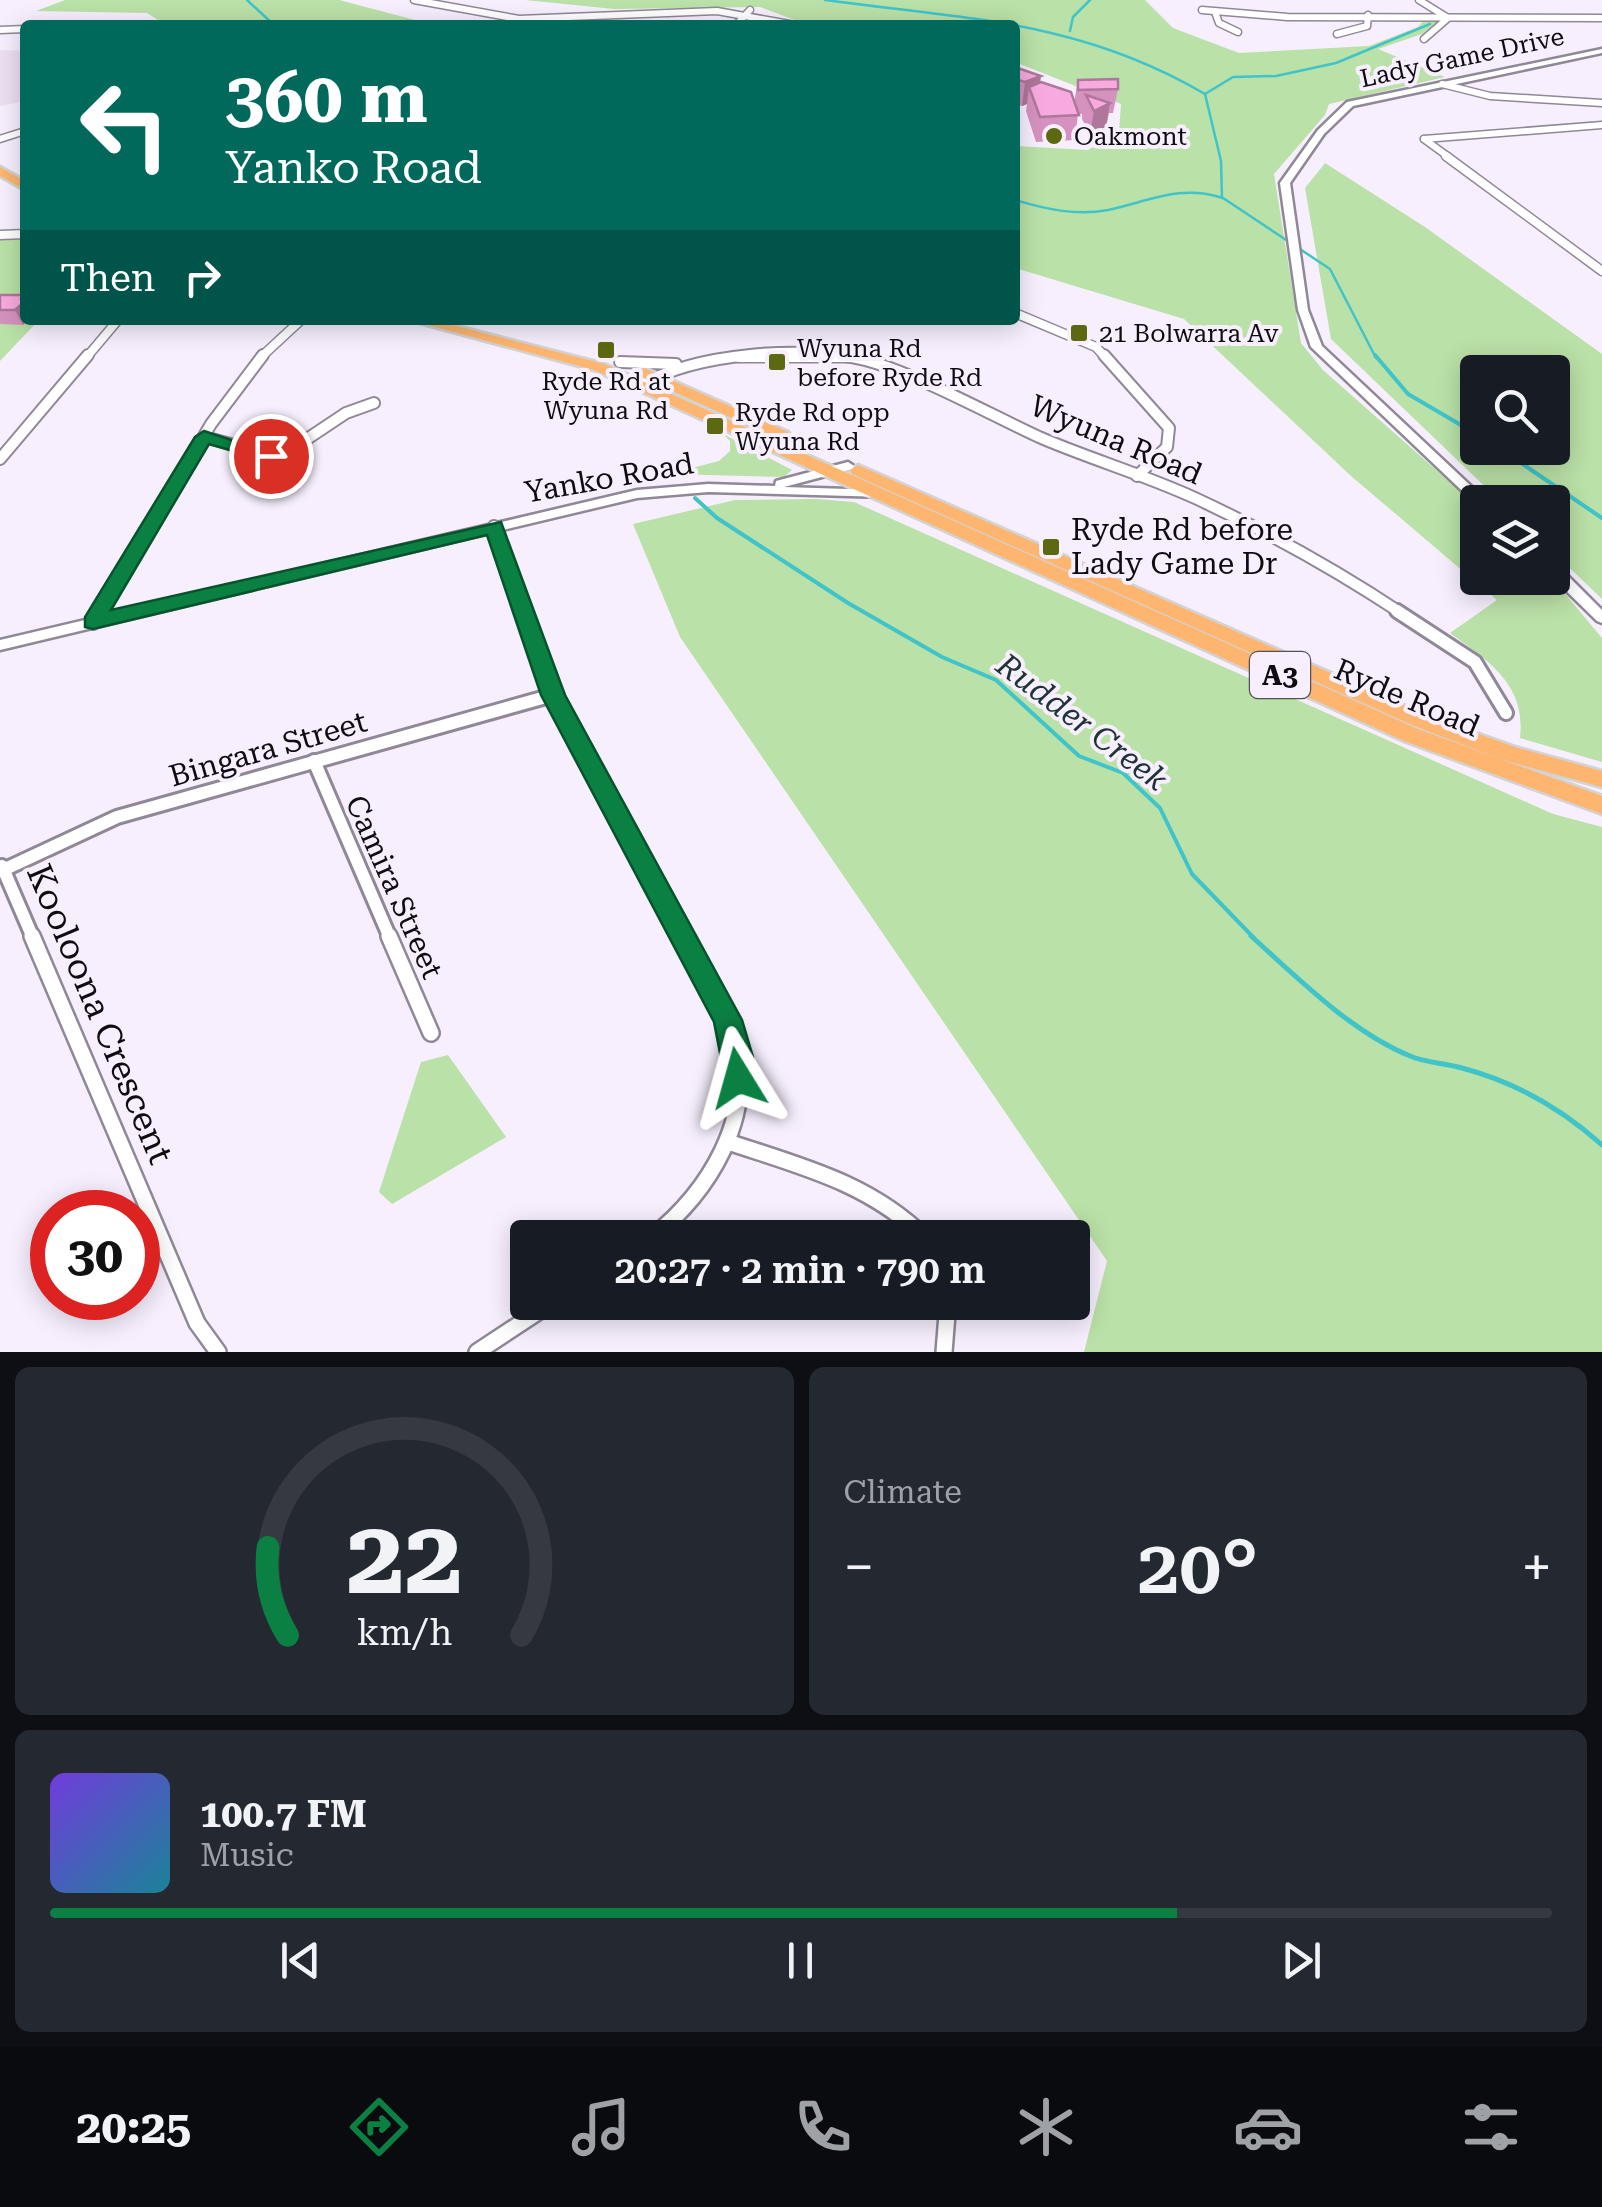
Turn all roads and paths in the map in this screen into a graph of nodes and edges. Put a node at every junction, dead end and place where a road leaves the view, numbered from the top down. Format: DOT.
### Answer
graph roads {
  1 [pos="414,0"];
  2 [pos="1419,0"];
  3 [pos="750,10"];
  4 [pos="1202,10"];
  5 [pos="1214,12"];
  6 [pos="1368,15"];
  7 [pos="1446,16"];
  8 [pos="1602,18"];
  9 [pos="741,20"];
  10 [pos="780,20"];
  11 [pos="1238,32"];
  12 [pos="1337,34"];
  13 [pos="1424,39"];
  14 [pos="1602,51"];
  15 [pos="1442,84"];
  16 [pos="1602,102"];
  17 [pos="1602,125"];
  18 [pos="1602,271"];
  19 [pos="1020,315"];
  20 [pos="114,325"];
  21 [pos="295,325"];
  22 [pos="438,325"];
  23 [pos="479,325"];
  24 [pos="620,362"];
  25 [pos="709,363"];
  26 [pos="686,364"];
  27 [pos="653,381"];
  28 [pos="374,403"];
  29 [pos="204,437"];
  30 [pos="0,459"];
  31 [pos="836,470"];
  32 [pos="1136,476"];
  33 [pos="1464,485"];
  34 [pos="762,490"];
  35 [pos="793,491"];
  36 [pos="880,494"];
  37 [pos="494,526"];
  38 [pos="1570,586"];
  39 [pos="1602,618"];
  40 [pos="93,622"];
  41 [pos="0,646"];
  42 [pos="553,695"];
  43 [pos="1506,713"];
  44 [pos="314,761"];
  45 [pos="1594,774"];
  46 [pos="1602,805"];
  47 [pos="2,866"];
  48 [pos="431,1032"];
  49 [pos="728,1142"];
  50 [pos="674,1220"];
  51 [pos="910,1220"];
  52 [pos="525,1320"];
  53 [pos="947,1320"];
  54 [pos="218,1352"];
  55 [pos="476,1352"];
  56 [pos="944,1352"];
  1 -- 3 [label="street"];
  2 -- 7 [label="street"];
  3 -- 9 [label="street"];
  3 -- 10 [label="street"];
  4 -- 5 [label="street"];
  5 -- 6 [label="street"];
  5 -- 11 [label="street"];
  6 -- 7 [label="street"];
  6 -- 12 [label="street"];
  7 -- 8 [label="street"];
  7 -- 13 [label="street"];
  14 -- 15 [label="main road, Lady Game Drive"];
  15 -- 16 [label="street"];
  15 -- 33 [label="main road, Lady Game Drive"];
  17 -- 18 [label="street"];
  19 -- 32 [label="street"];
  20 -- 30 [label="street"];
  21 -- 29 [label="street"];
  22 -- 27 [label="highway, Ryde Road / A3"];
  23 -- 24 [label="highway, Ryde Road / A3"];
  24 -- 26 [label="street, Wyuna Road"];
  24 -- 27 [label="highway, Ryde Road / A3"];
  25 -- 26 [label="street, Wyuna Road"];
  25 -- 27 [label="street, Wyuna Road"];
  25 -- 32 [label="street, Wyuna Road"];
  26 -- 27 [label="street, Wyuna Road"];
  27 -- 31 [label="highway, Ryde Road / A3"];
  28 -- 29 [label="street"];
  29 -- 40 [label="street"];
  31 -- 34 [label="main road, Yanko Road"];
  31 -- 35 [label="main road, Yanko Road"];
  31 -- 36 [label="highway, Ryde Road / A3"];
  31 -- 45 [label="highway, Ryde Road / A3"];
  32 -- 43 [label="street, Wyuna Road"];
  34 -- 35 [label="main road, Yanko Road"];
  34 -- 37 [label="main road, Yanko Road"];
  35 -- 36 [label="main road, Yanko Road"];
  36 -- 46 [label="highway, Ryde Road / A3"];
  37 -- 40 [label="main road, Yanko Road"];
  37 -- 42 [label="street"];
  38 -- 39 [label="main road"];
  40 -- 41 [label="main road, Yanko Road"];
  42 -- 44 [label="street, Bingara Street"];
  42 -- 49 [label="street"];
  44 -- 47 [label="street, Bingara Street"];
  44 -- 48 [label="street, Camira Street"];
  47 -- 54 [label="street, Kooloona Crescent"];
  49 -- 50 [label="street"];
  49 -- 51 [label="street"];
  52 -- 55 [label="street"];
  53 -- 56 [label="street"];
}
